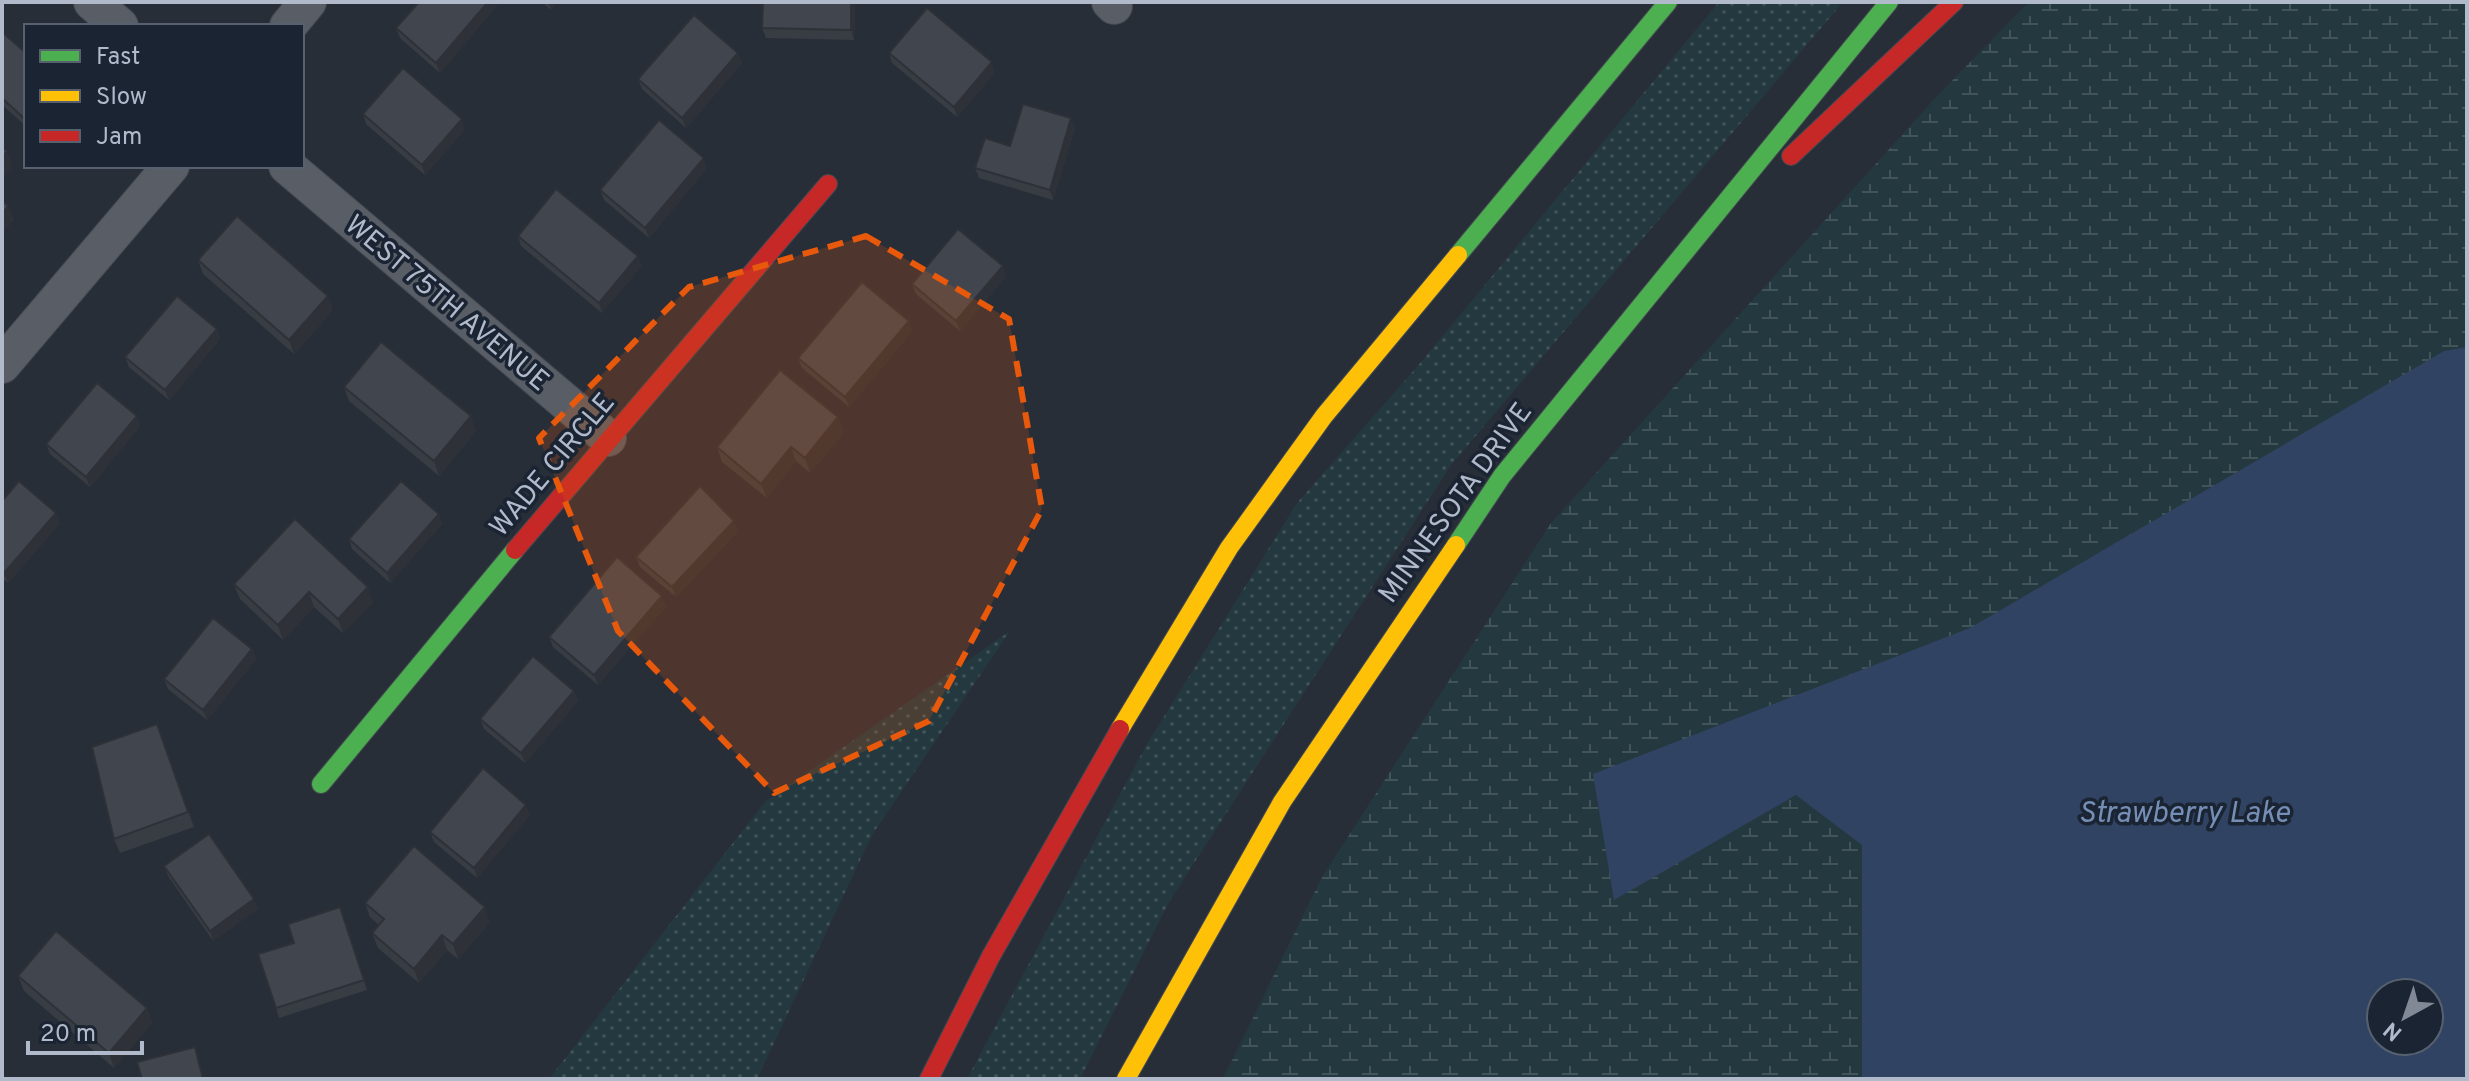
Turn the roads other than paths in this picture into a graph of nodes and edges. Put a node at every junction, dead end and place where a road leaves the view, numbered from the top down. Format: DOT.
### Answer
graph roads {
  1 [pos="92,2"];
  2 [pos="308,2"];
  3 [pos="1668,2"];
  4 [pos="1889,2"];
  5 [pos="1954,2"];
  6 [pos="118,24"];
  7 [pos="290,24"];
  8 [pos="169,168"];
  9 [pos="289,168"];
  10 [pos="828,184"];
  11 [pos="1666,271"];
  12 [pos="2,365"];
  13 [pos="608,438"];
  14 [pos="321,784"];
  15 [pos="929,1079"];
  16 [pos="1126,1079"];
  1 -- 6 [label="street"];
  2 -- 7 [label="street"];
  3 -- 15 [label="main road"];
  4 -- 11 [label="main road, MINNESOTA DRIVE"];
  5 -- 11 [label="main road"];
  8 -- 12 [label="street"];
  9 -- 13 [label="street, WEST 75TH AVENUE"];
  10 -- 13 [label="main road, WADE CIRCLE"];
  11 -- 16 [label="main road, MINNESOTA DRIVE"];
  13 -- 14 [label="main road, WADE CIRCLE"];
}
